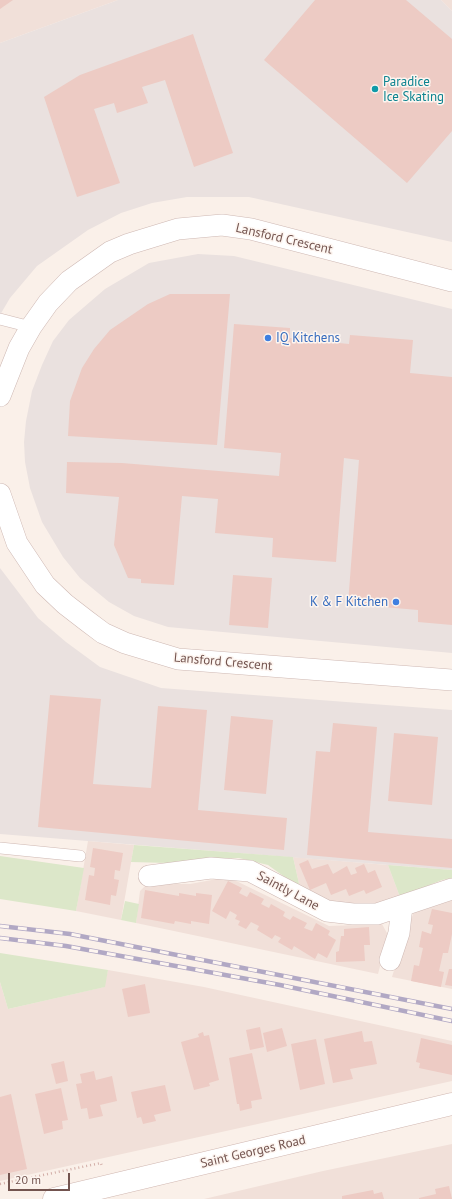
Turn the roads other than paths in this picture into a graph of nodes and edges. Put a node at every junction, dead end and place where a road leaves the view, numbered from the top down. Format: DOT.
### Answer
graph roads {
  1 [pos="452,281"];
  2 [pos="0,319"];
  3 [pos="31,327"];
  4 [pos="0,396"];
  5 [pos="0,499"];
  6 [pos="452,680"];
  7 [pos="0,848"];
  8 [pos="80,856"];
  9 [pos="148,876"];
  10 [pos="452,890"];
  11 [pos="402,906"];
  12 [pos="390,960"];
  13 [pos="452,1104"];
  14 [pos="54,1199"];
  1 -- 3 [label="street, Lansford Crescent"];
  2 -- 3 [label="lane"];
  3 -- 4 [label="street, Lansford Crescent"];
  5 -- 6 [label="street, Lansford Crescent"];
  7 -- 8 [label="lane"];
  9 -- 11 [label="street, Saintly Lane"];
  10 -- 11 [label="street, Saintly Lane"];
  11 -- 12 [label="street"];
  13 -- 14 [label="main road, Saint Georges Road"];
}
